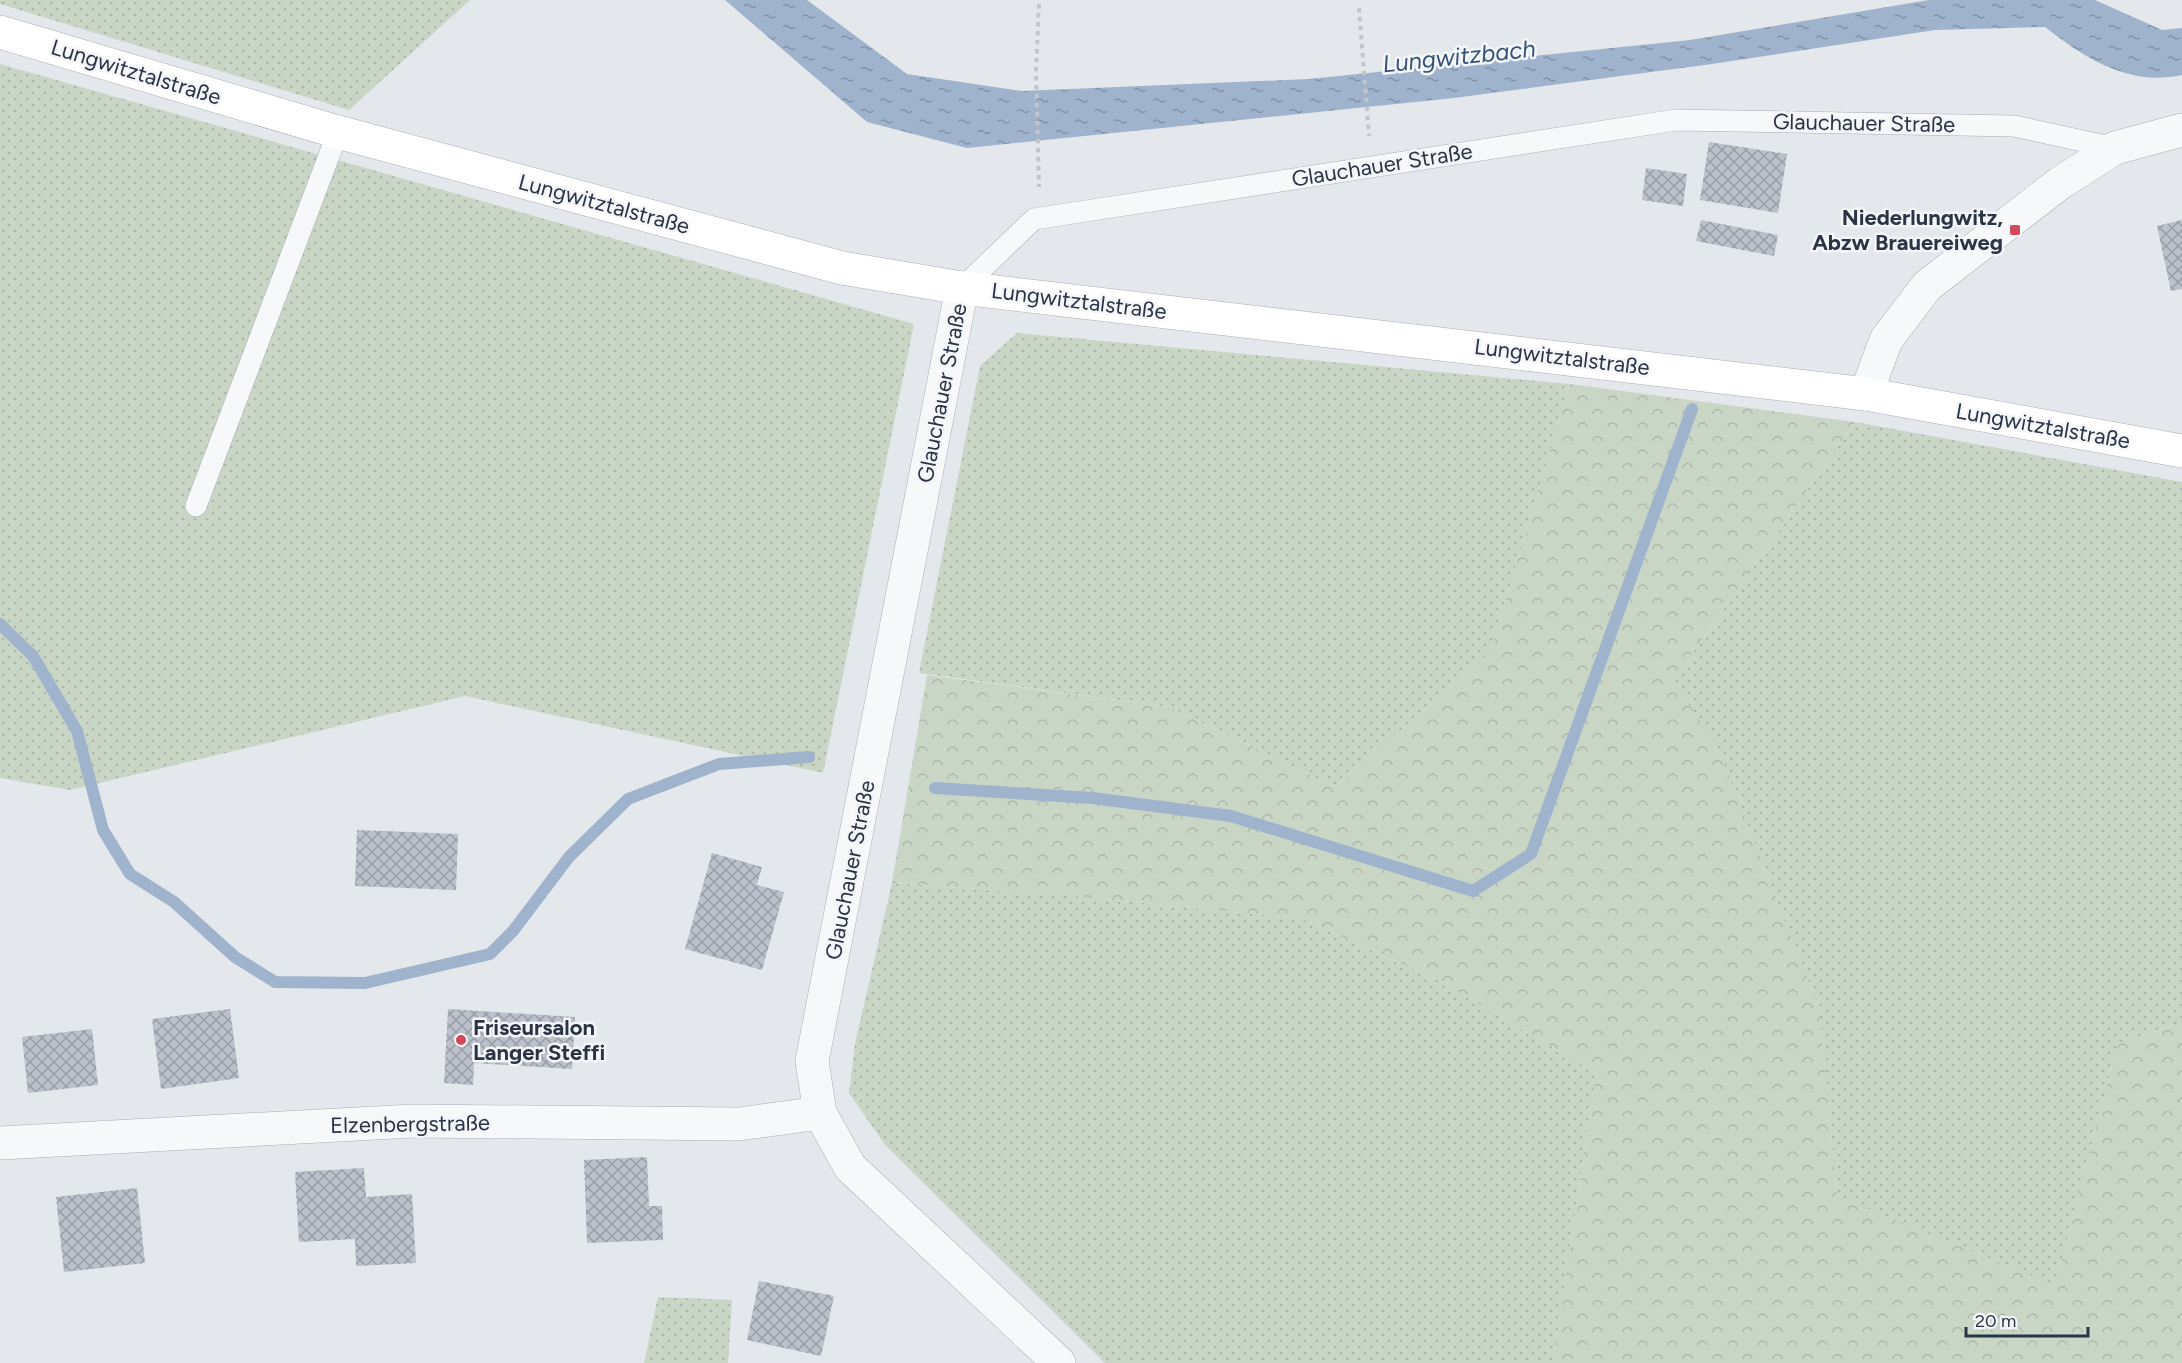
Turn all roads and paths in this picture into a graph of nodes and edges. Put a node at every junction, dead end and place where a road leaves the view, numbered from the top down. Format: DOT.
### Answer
graph roads {
  1 [pos="1039,3"];
  2 [pos="1359,8"];
  3 [pos="0,32"];
  4 [pos="2182,130"];
  5 [pos="338,132"];
  6 [pos="1369,136"];
  7 [pos="2115,148"];
  8 [pos="1037,161"];
  9 [pos="962,288"];
  10 [pos="1866,394"];
  11 [pos="2182,452"];
  12 [pos="196,506"];
  13 [pos="820,1113"];
  14 [pos="0,1143"];
  15 [pos="1059,1363"];
  1 -- 8 [label="path"];
  2 -- 6 [label="path"];
  3 -- 5 [label="main road, Lungwitztalstraße"];
  4 -- 7 [label="street, Glauchauer Straße"];
  5 -- 9 [label="main road, Lungwitztalstraße"];
  5 -- 12 [label="lane"];
  7 -- 9 [label="lane, Glauchauer Straße"];
  7 -- 10 [label="street, Glauchauer Straße"];
  9 -- 10 [label="main road, Lungwitztalstraße"];
  9 -- 13 [label="street, Glauchauer Straße"];
  10 -- 11 [label="main road, Lungwitztalstraße"];
  13 -- 14 [label="street, Elzenbergstraße"];
  13 -- 15 [label="street, Glauchauer Straße"];
}
